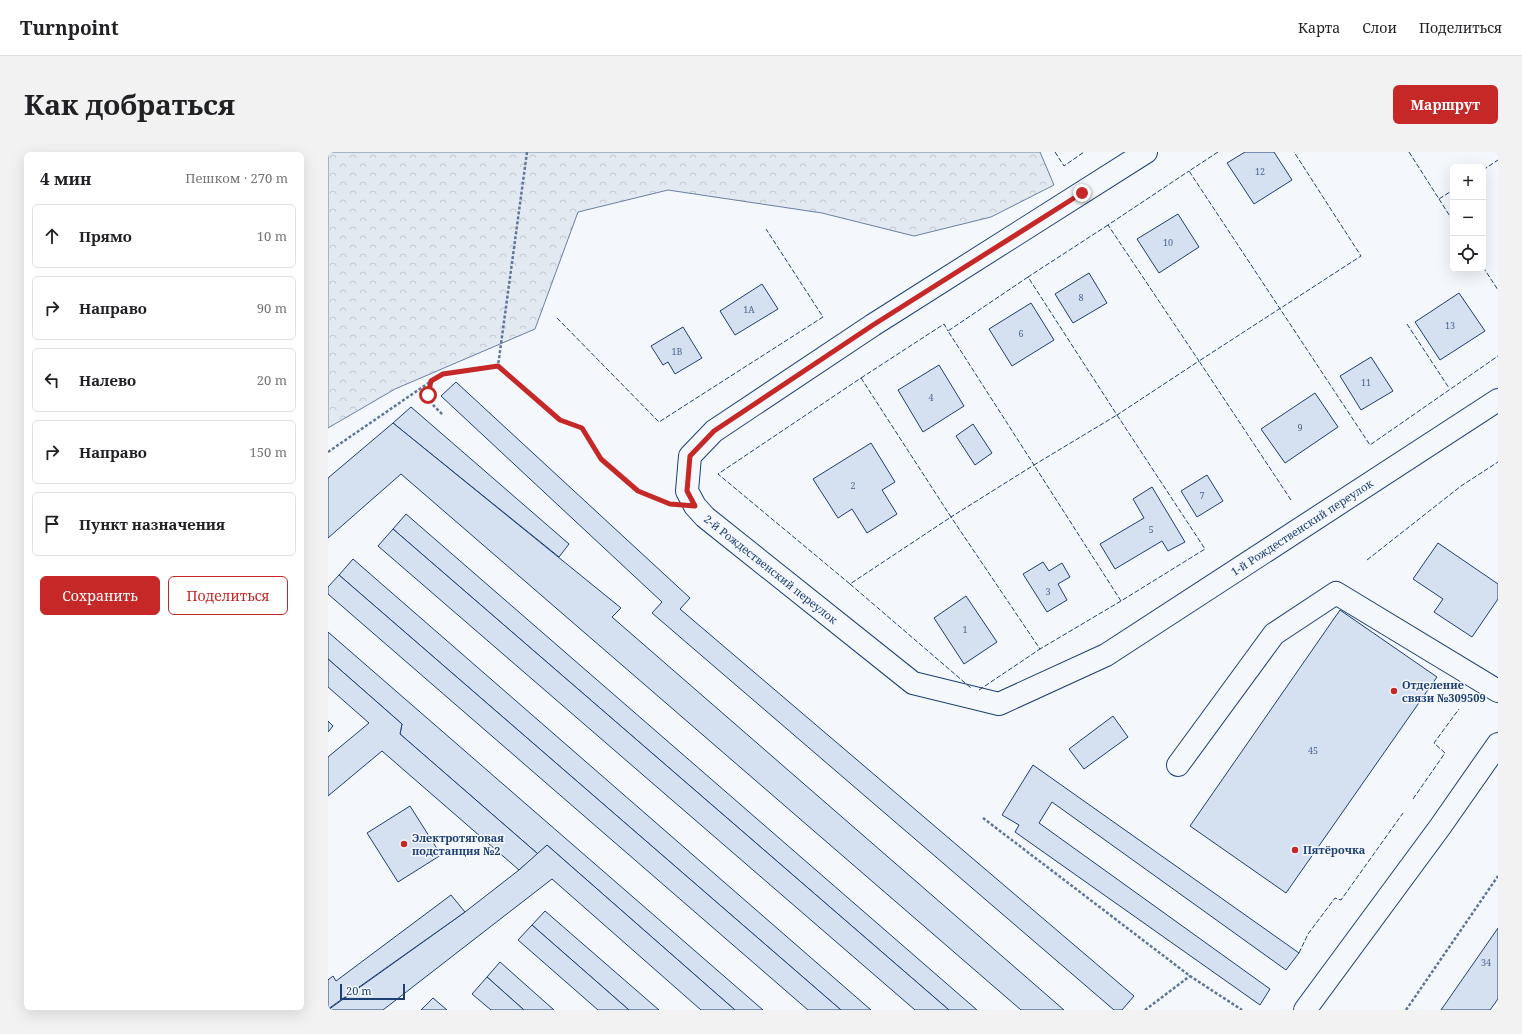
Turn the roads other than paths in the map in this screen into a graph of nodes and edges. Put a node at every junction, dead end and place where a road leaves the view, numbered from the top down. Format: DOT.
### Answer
graph roads {
  1 [pos="1146,152"];
  2 [pos="1498,400"];
  3 [pos="1106,655"];
  4 [pos="1498,691"];
  5 [pos="1498,744"];
  6 [pos="1178,765"];
  7 [pos="1305,1010"];
  1 -- 3 [label="street, 2-й Рождественский переулок"];
  2 -- 3 [label="street, 1-й Рождественский переулок"];
  4 -- 6 [label="street"];
  5 -- 7 [label="street"];
}
